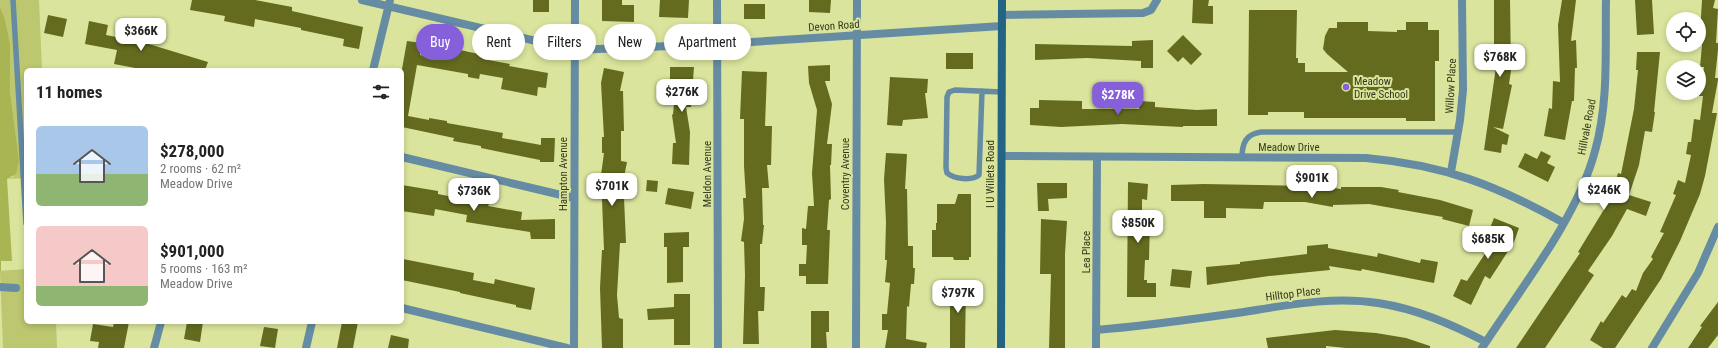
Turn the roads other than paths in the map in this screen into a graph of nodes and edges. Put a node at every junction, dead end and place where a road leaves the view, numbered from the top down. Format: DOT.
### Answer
graph roads {
  1 [pos="13,0"];
  2 [pos="362,0"];
  3 [pos="575,0"];
  4 [pos="717,0"];
  5 [pos="857,0"];
  6 [pos="1002,0"];
  7 [pos="1156,0"];
  8 [pos="1462,0"];
  9 [pos="1606,0"];
  10 [pos="389,3"];
  11 [pos="1002,16"];
  12 [pos="575,24"];
  13 [pos="717,24"];
  14 [pos="1002,26"];
  15 [pos="857,36"];
  16 [pos="533,40"];
  17 [pos="751,42"];
  18 [pos="664,46"];
  19 [pos="596,49"];
  20 [pos="574,60"];
  21 [pos="717,60"];
  22 [pos="373,68"];
  23 [pos="982,91"];
  24 [pos="1002,92"];
  25 [pos="1458,132"];
  26 [pos="1002,156"];
  27 [pos="404,157"];
  28 [pos="1097,157"];
  29 [pos="1242,158"];
  30 [pos="1451,172"];
  31 [pos="24,189"];
  32 [pos="574,198"];
  33 [pos="1564,223"];
  34 [pos="1718,227"];
  35 [pos="0,286"];
  36 [pos="16,288"];
  37 [pos="404,308"];
  38 [pos="160,324"];
  39 [pos="312,324"];
  40 [pos="1096,330"];
  41 [pos="1484,345"];
  42 [pos="154,348"];
  43 [pos="306,348"];
  44 [pos="568,348"];
  45 [pos="574,348"];
  46 [pos="718,348"];
  47 [pos="856,348"];
  48 [pos="1001,348"];
  49 [pos="1096,348"];
  50 [pos="1652,348"];
  1 -- 31 [label="lane"];
  2 -- 10 [label="street, Devon Road"];
  3 -- 12 [label="street, Hampton Avenue"];
  4 -- 13 [label="street, Meldon Avenue"];
  5 -- 15 [label="street, Coventry Avenue"];
  6 -- 11 [label="main road, I U Willets Road"];
  7 -- 11 [label="street"];
  8 -- 25 [label="street, Willow Place"];
  9 -- 33 [label="street, Hillvale Road"];
  10 -- 16 [label="street, Devon Road"];
  10 -- 22 [label="street"];
  11 -- 14 [label="main road, I U Willets Road"];
  14 -- 15 [label="street, Devon Road"];
  14 -- 24 [label="main road, I U Willets Road"];
  15 -- 17 [label="street, Devon Road"];
  15 -- 47 [label="street, Coventry Avenue"];
  18 -- 19 [label="street, Devon Road"];
  20 -- 32 [label="street, Hampton Avenue"];
  21 -- 46 [label="street, Meldon Avenue"];
  23 -- 23 [label="lane"];
  23 -- 24 [label="lane"];
  24 -- 26 [label="main road, I U Willets Road"];
  25 -- 29 [label="lane"];
  25 -- 30 [label="street, Willow Place"];
  26 -- 28 [label="street, Meadow Drive"];
  26 -- 48 [label="main road, I U Willets Road"];
  27 -- 32 [label="street"];
  28 -- 29 [label="street, Meadow Drive"];
  28 -- 40 [label="street, Lea Place"];
  29 -- 30 [label="street, Meadow Drive"];
  30 -- 33 [label="street, Meadow Drive"];
  32 -- 45 [label="street, Hampton Avenue"];
  33 -- 41 [label="street, Hillvale Road"];
  34 -- 50 [label="street"];
  35 -- 36 [label="street"];
  37 -- 44 [label="street"];
  38 -- 42 [label="street"];
  39 -- 43 [label="street"];
  40 -- 41 [label="street, Hilltop Place"];
  40 -- 49 [label="street, Lea Place"];
}
